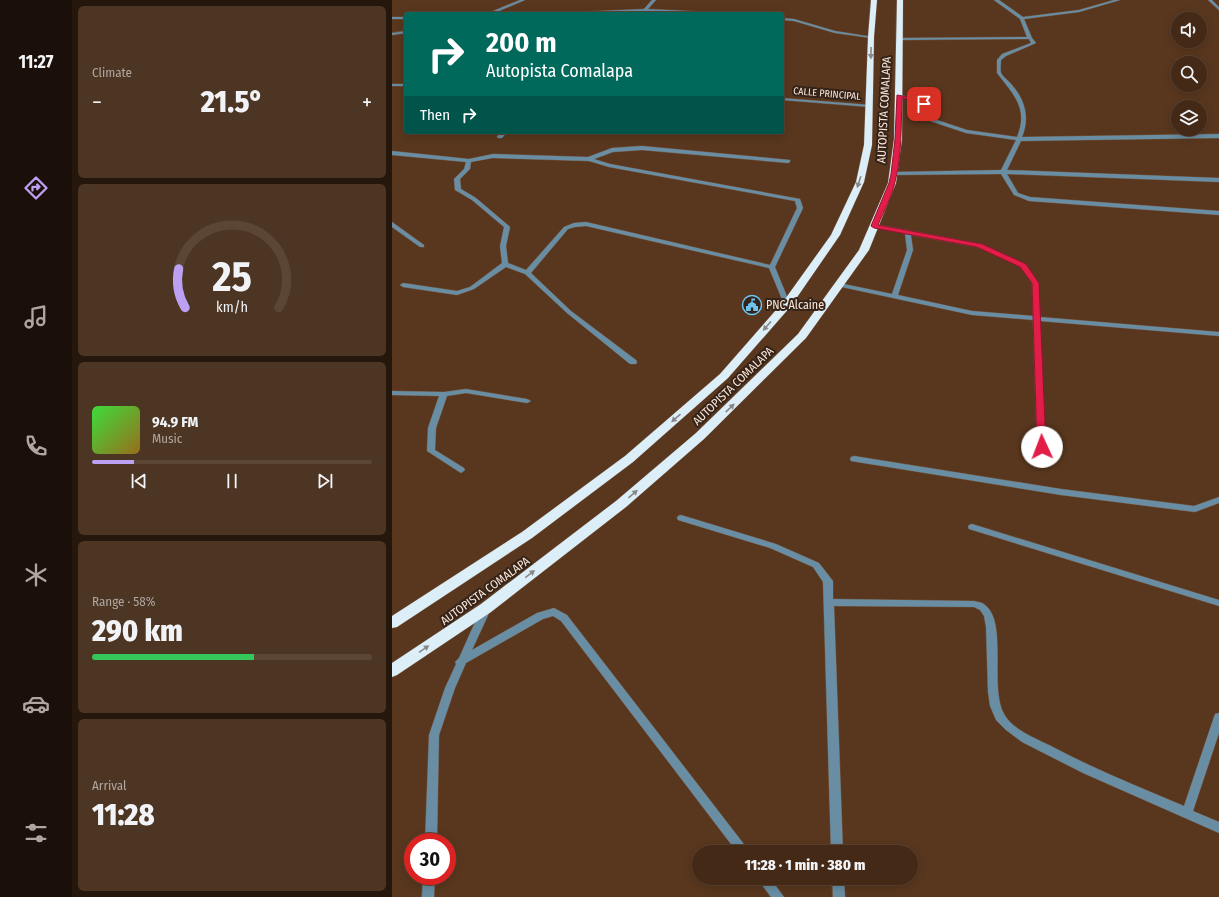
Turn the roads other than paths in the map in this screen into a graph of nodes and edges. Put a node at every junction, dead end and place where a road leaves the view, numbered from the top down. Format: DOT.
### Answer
graph roads {
  1 [pos="523,0"];
  2 [pos="654,0"];
  3 [pos="874,0"];
  4 [pos="900,0"];
  5 [pos="996,0"];
  6 [pos="1118,0"];
  7 [pos="1210,0"];
  8 [pos="1219,9"];
  9 [pos="645,10"];
  10 [pos="493,12"];
  11 [pos="598,12"];
  12 [pos="674,12"];
  13 [pos="392,18"];
  14 [pos="404,18"];
  15 [pos="1022,18"];
  16 [pos="784,19"];
  17 [pos="404,32"];
  18 [pos="392,34"];
  19 [pos="871,37"];
  20 [pos="1030,38"];
  21 [pos="900,39"];
  22 [pos="392,85"];
  23 [pos="404,85"];
  24 [pos="899,96"];
  25 [pos="784,99"];
  26 [pos="870,106"];
  27 [pos="502,134"];
  28 [pos="1219,136"];
  29 [pos="500,137"];
  30 [pos="1020,139"];
  31 [pos="392,153"];
  32 [pos="589,159"];
  33 [pos="469,161"];
  34 [pos="788,161"];
  35 [pos="1003,172"];
  36 [pos="894,174"];
  37 [pos="1219,180"];
  38 [pos="1219,213"];
  39 [pos="392,224"];
  40 [pos="874,226"];
  41 [pos="908,232"];
  42 [pos="422,246"];
  43 [pos="505,264"];
  44 [pos="772,267"];
  45 [pos="527,273"];
  46 [pos="403,285"];
  47 [pos="839,285"];
  48 [pos="894,297"];
  49 [pos="787,304"];
  50 [pos="1037,318"];
  51 [pos="1219,334"];
  52 [pos="633,362"];
  53 [pos="392,393"];
  54 [pos="444,394"];
  55 [pos="527,401"];
  56 [pos="1042,447"];
  57 [pos="854,459"];
  58 [pos="461,470"];
  59 [pos="1219,500"];
  60 [pos="681,518"];
  61 [pos="972,527"];
  62 [pos="830,602"];
  63 [pos="1219,603"];
  64 [pos="486,608"];
  65 [pos="392,624"];
  66 [pos="460,662"];
  67 [pos="392,671"];
  68 [pos="1219,717"];
  69 [pos="1187,812"];
  70 [pos="1219,828"];
  71 [pos="430,833"];
  72 [pos="739,845"];
  73 [pos="837,845"];
  74 [pos="429,885"];
  75 [pos="769,885"];
  76 [pos="838,885"];
  77 [pos="428,897"];
  78 [pos="778,897"];
  79 [pos="839,897"];
  1 -- 10 [label="street"];
  2 -- 9 [label="street"];
  3 -- 19 [label="highway, AUTOPISTA COMALAPA"];
  4 -- 21 [label="highway, AUTOPISTA COMALAPA"];
  5 -- 15 [label="street"];
  6 -- 15 [label="street"];
  7 -- 8 [label="street"];
  9 -- 11 [label="street"];
  9 -- 12 [label="street"];
  13 -- 14 [label="street"];
  15 -- 20 [label="street"];
  16 -- 19 [label="street"];
  17 -- 18 [label="street"];
  19 -- 26 [label="highway, AUTOPISTA COMALAPA, one-way"];
  20 -- 21 [label="street"];
  20 -- 30 [label="street"];
  21 -- 24 [label="highway, AUTOPISTA COMALAPA"];
  22 -- 23 [label="street"];
  24 -- 30 [label="street"];
  24 -- 36 [label="highway, AUTOPISTA COMALAPA"];
  25 -- 26 [label="street, CALLE PRINCIPAL"];
  26 -- 49 [label="highway, AUTOPISTA COMALAPA, one-way"];
  27 -- 29 [label="street"];
  28 -- 30 [label="street"];
  30 -- 35 [label="street"];
  31 -- 33 [label="street"];
  32 -- 33 [label="street"];
  32 -- 34 [label="street"];
  32 -- 44 [label="street"];
  33 -- 43 [label="street"];
  35 -- 36 [label="street"];
  35 -- 37 [label="street"];
  35 -- 38 [label="street"];
  36 -- 40 [label="highway, AUTOPISTA COMALAPA"];
  39 -- 42 [label="street"];
  40 -- 41 [label="street"];
  40 -- 47 [label="highway, AUTOPISTA COMALAPA"];
  41 -- 48 [label="street"];
  41 -- 50 [label="street"];
  43 -- 45 [label="street"];
  43 -- 46 [label="street"];
  44 -- 45 [label="street"];
  44 -- 49 [label="street"];
  45 -- 52 [label="street"];
  47 -- 48 [label="street"];
  64 -- 47 [label="highway, AUTOPISTA COMALAPA, one-way"];
  48 -- 50 [label="street"];
  49 -- 65 [label="highway, AUTOPISTA COMALAPA, one-way"];
  50 -- 51 [label="street"];
  50 -- 56 [label="street"];
  53 -- 54 [label="street"];
  54 -- 55 [label="street"];
  54 -- 58 [label="street"];
  57 -- 59 [label="street"];
  60 -- 62 [label="street"];
  61 -- 63 [label="street"];
  62 -- 69 [label="street"];
  62 -- 73 [label="street"];
  64 -- 66 [label="street"];
  67 -- 64 [label="highway, AUTOPISTA COMALAPA, one-way"];
  66 -- 71 [label="street"];
  66 -- 72 [label="street"];
  68 -- 69 [label="street"];
  69 -- 70 [label="street"];
  74 -- 77 [label="street"];
  75 -- 78 [label="street"];
  76 -- 79 [label="street"];
}
